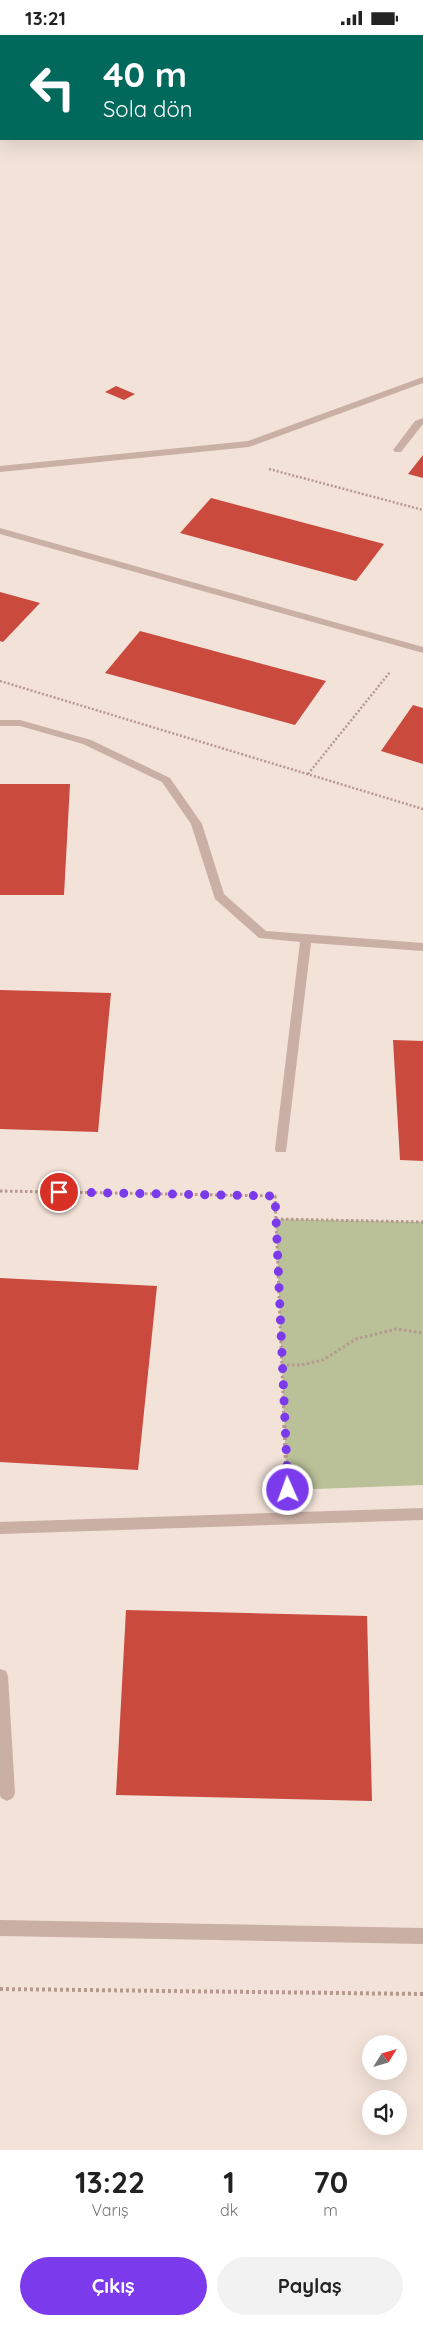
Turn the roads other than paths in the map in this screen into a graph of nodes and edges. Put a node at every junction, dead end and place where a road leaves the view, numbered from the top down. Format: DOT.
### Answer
graph roads {
  1 [pos="423,379"];
  2 [pos="423,421"];
  3 [pos="398,450"];
  4 [pos="0,469"];
  5 [pos="0,531"];
  6 [pos="423,650"];
  7 [pos="0,723"];
  8 [pos="306,939"];
  9 [pos="423,947"];
  10 [pos="281,1149"];
  11 [pos="423,1514"];
  12 [pos="0,1528"];
  13 [pos="0,1676"];
  14 [pos="7,1793"];
  15 [pos="0,1928"];
  16 [pos="423,1936"];
  1 -- 4 [label="street"];
  2 -- 3 [label="street"];
  5 -- 6 [label="street"];
  7 -- 8 [label="street"];
  8 -- 9 [label="street"];
  8 -- 10 [label="street"];
  11 -- 12 [label="street"];
  13 -- 14 [label="street"];
  15 -- 16 [label="street"];
}
